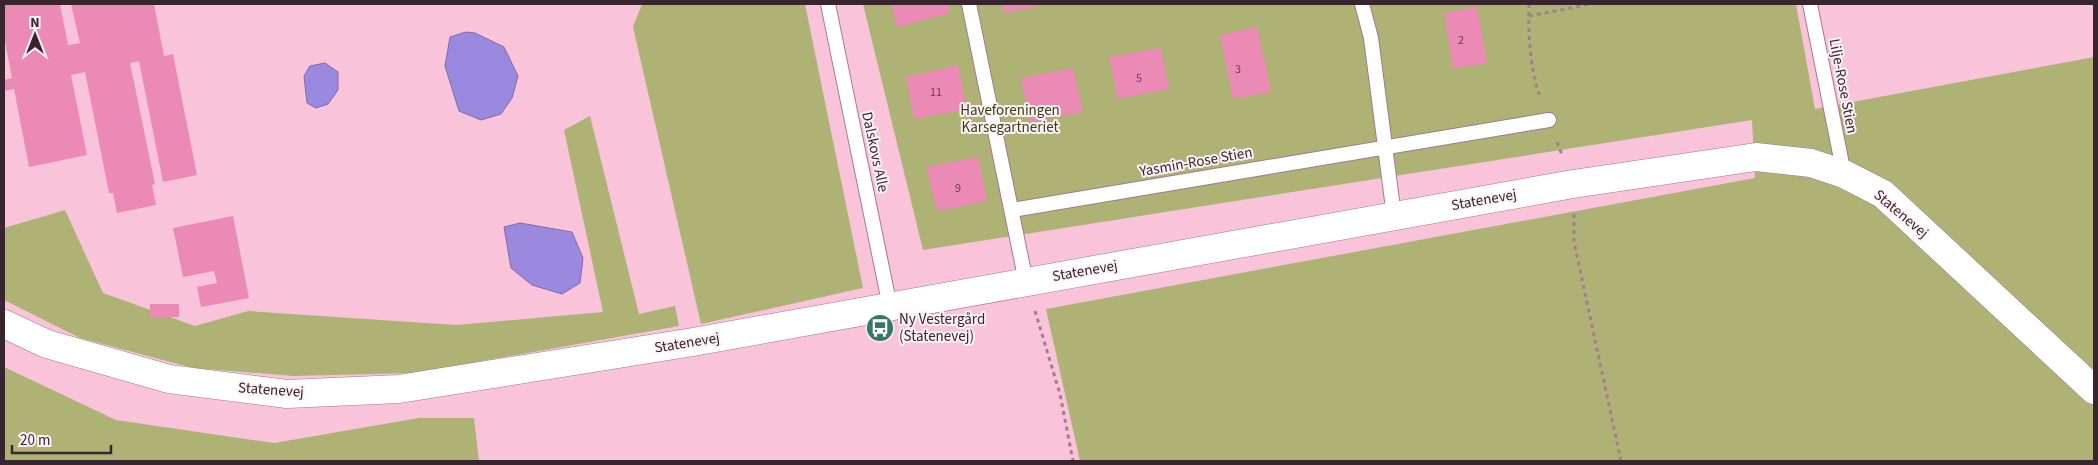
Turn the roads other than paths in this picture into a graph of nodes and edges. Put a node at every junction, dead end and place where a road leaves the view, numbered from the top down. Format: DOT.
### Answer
graph roads {
  1 [pos="828,4"];
  2 [pos="969,4"];
  3 [pos="1362,4"];
  4 [pos="1810,4"];
  5 [pos="1549,120"];
  6 [pos="1385,146"];
  7 [pos="1844,174"];
  8 [pos="1012,210"];
  9 [pos="1394,216"];
  10 [pos="1026,282"];
  11 [pos="890,307"];
  12 [pos="4,324"];
  13 [pos="2094,390"];
  1 -- 11 [label="lane, Dalskovs Alle"];
  2 -- 8 [label="lane"];
  3 -- 6 [label="lane"];
  4 -- 7 [label="lane, Lilje-Rose Stien"];
  5 -- 6 [label="lane, Yasmin-Rose Stien"];
  6 -- 8 [label="lane, Yasmin-Rose Stien"];
  6 -- 9 [label="lane"];
  7 -- 9 [label="street, Statenevej"];
  7 -- 13 [label="street, Statenevej"];
  8 -- 10 [label="lane"];
  9 -- 10 [label="street, Statenevej"];
  10 -- 11 [label="street, Statenevej"];
  11 -- 12 [label="street, Statenevej"];
}
